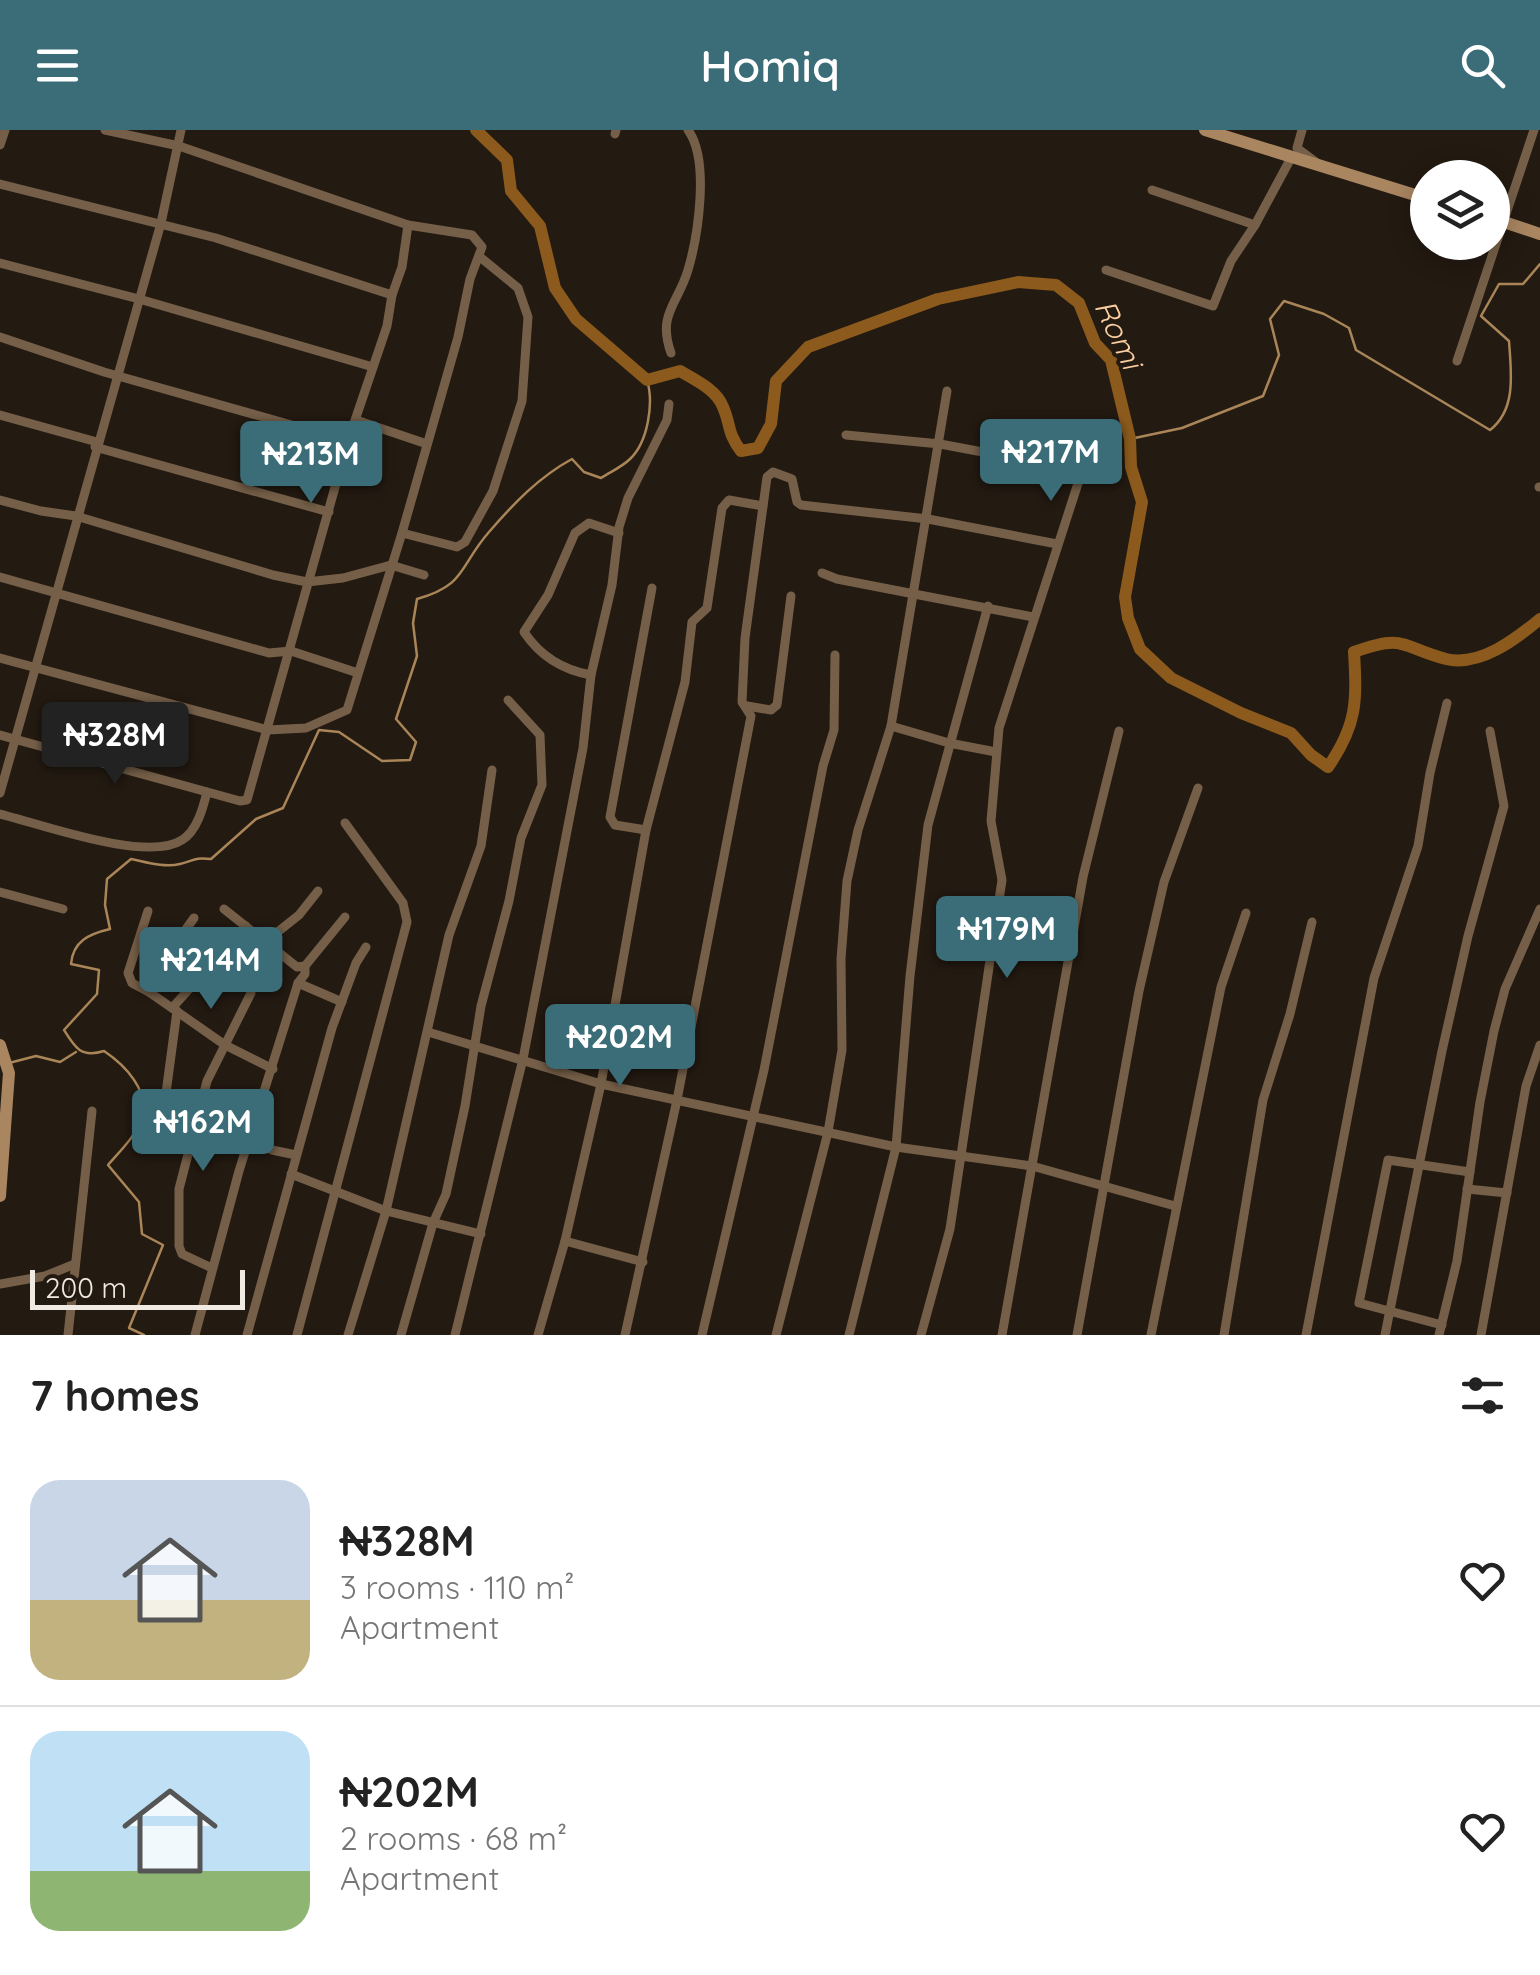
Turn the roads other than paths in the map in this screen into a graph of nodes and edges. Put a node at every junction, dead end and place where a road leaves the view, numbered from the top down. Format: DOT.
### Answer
graph roads {
  1 [pos="5,130"];
  2 [pos="105,130"];
  3 [pos="181,130"];
  4 [pos="688,130"];
  5 [pos="1205,130"];
  6 [pos="1302,130"];
  7 [pos="1534,130"];
  8 [pos="0,144"];
  9 [pos="179,146"];
  10 [pos="1291,158"];
  11 [pos="1324,168"];
  12 [pos="0,184"];
  13 [pos="1152,190"];
  14 [pos="1510,192"];
  15 [pos="1410,193"];
  16 [pos="160,223"];
  17 [pos="1510,224"];
  18 [pos="408,225"];
  19 [pos="1255,225"];
  20 [pos="1540,234"];
  21 [pos="480,256"];
  22 [pos="1487,260"];
  23 [pos="0,263"];
  24 [pos="1106,270"];
  25 [pos="392,294"];
  26 [pos="139,299"];
  27 [pos="0,337"];
  28 [pos="671,353"];
  29 [pos="1457,361"];
  30 [pos="373,367"];
  31 [pos="118,374"];
  32 [pos="947,391"];
  33 [pos="669,404"];
  34 [pos="0,415"];
  35 [pos="356,420"];
  36 [pos="846,435"];
  37 [pos="348,441"];
  38 [pos="427,444"];
  39 [pos="940,444"];
  40 [pos="96,445"];
  41 [pos="0,500"];
  42 [pos="763,506"];
  43 [pos="329,512"];
  44 [pos="76,516"];
  45 [pos="928,519"];
  46 [pos="402,533"];
  47 [pos="619,533"];
  48 [pos="1057,544"];
  49 [pos="391,565"];
  50 [pos="822,573"];
  51 [pos="424,575"];
  52 [pos="0,577"];
  53 [pos="308,582"];
  54 [pos="652,588"];
  55 [pos="914,592"];
  56 [pos="54,593"];
  57 [pos="791,596"];
  58 [pos="988,606"];
  59 [pos="1033,617"];
  60 [pos="291,651"];
  61 [pos="836,654"];
  62 [pos="0,658"];
  63 [pos="34,668"];
  64 [pos="358,674"];
  65 [pos="591,675"];
  66 [pos="508,700"];
  67 [pos="1447,703"];
  68 [pos="744,706"];
  69 [pos="891,726"];
  70 [pos="268,730"];
  71 [pos="1490,731"];
  72 [pos="1119,732"];
  73 [pos="0,735"];
  74 [pos="16,739"];
  75 [pos="949,743"];
  76 [pos="996,752"];
  77 [pos="492,770"];
  78 [pos="1198,788"];
  79 [pos="207,792"];
  80 [pos="0,793"];
  81 [pos="0,814"];
  82 [pos="345,823"];
  83 [pos="646,830"];
  84 [pos="318,891"];
  85 [pos="0,892"];
  86 [pos="224,908"];
  87 [pos="1540,908"];
  88 [pos="62,909"];
  89 [pos="148,911"];
  90 [pos="1246,913"];
  91 [pos="345,917"];
  92 [pos="194,918"];
  93 [pos="1312,922"];
  94 [pos="246,926"];
  95 [pos="266,942"];
  96 [pos="366,946"];
  97 [pos="304,966"];
  98 [pos="298,983"];
  99 [pos="150,992"];
  100 [pos="252,993"];
  101 [pos="342,1002"];
  102 [pos="174,1010"];
  103 [pos="428,1032"];
  104 [pos="224,1044"];
  105 [pos="0,1045"];
  106 [pos="473,1046"];
  107 [pos="1540,1046"];
  108 [pos="524,1059"];
  109 [pos="274,1069"];
  110 [pos="601,1084"];
  111 [pos="166,1093"];
  112 [pos="677,1100"];
  113 [pos="92,1111"];
  114 [pos="753,1115"];
  115 [pos="828,1132"];
  116 [pos="250,1139"];
  117 [pos="896,1147"];
  118 [pos="296,1154"];
  119 [pos="962,1156"];
  120 [pos="1420,1164"];
  121 [pos="1032,1166"];
  122 [pos="1470,1172"];
  123 [pos="290,1174"];
  124 [pos="1104,1185"];
  125 [pos="1467,1189"];
  126 [pos="338,1192"];
  127 [pos="1507,1193"];
  128 [pos="0,1196"];
  129 [pos="1175,1206"];
  130 [pos="386,1211"];
  131 [pos="434,1223"];
  132 [pos="481,1234"];
  133 [pos="564,1240"];
  134 [pos="642,1262"];
  135 [pos="75,1264"];
  136 [pos="212,1268"];
  137 [pos="0,1284"];
  138 [pos="1391,1312"];
  139 [pos="1441,1330"];
  140 [pos="68,1335"];
  141 [pos="195,1335"];
  142 [pos="247,1335"];
  143 [pos="298,1335"];
  144 [pos="348,1335"];
  145 [pos="401,1335"];
  146 [pos="455,1335"];
  147 [pos="538,1335"];
  148 [pos="625,1335"];
  149 [pos="702,1335"];
  150 [pos="776,1335"];
  151 [pos="849,1335"];
  152 [pos="922,1335"];
  153 [pos="1002,1335"];
  154 [pos="1077,1335"];
  155 [pos="1151,1335"];
  156 [pos="1224,1335"];
  157 [pos="1306,1335"];
  158 [pos="1385,1335"];
  159 [pos="1481,1335"];
  1 -- 8 [label="street"];
  2 -- 9 [label="street"];
  3 -- 9 [label="street"];
  4 -- 28 [label="street"];
  5 -- 10 [label="street"];
  6 -- 11 [label="street"];
  7 -- 14 [label="street"];
  9 -- 16 [label="street"];
  9 -- 18 [label="street"];
  10 -- 11 [label="street"];
  10 -- 19 [label="street"];
  11 -- 15 [label="street"];
  12 -- 16 [label="street"];
  13 -- 19 [label="street"];
  16 -- 25 [label="street"];
  16 -- 26 [label="street"];
  17 -- 20 [label="street"];
  18 -- 21 [label="street"];
  18 -- 25 [label="street"];
  19 -- 24 [label="street"];
  21 -- 38 [label="street"];
  21 -- 46 [label="street"];
  22 -- 29 [label="street"];
  23 -- 26 [label="street"];
  25 -- 30 [label="street"];
  26 -- 30 [label="street"];
  26 -- 31 [label="street"];
  27 -- 31 [label="street"];
  30 -- 35 [label="street"];
  31 -- 37 [label="street"];
  31 -- 40 [label="street"];
  32 -- 39 [label="street"];
  33 -- 47 [label="street"];
  34 -- 40 [label="street"];
  35 -- 37 [label="street"];
  35 -- 38 [label="street"];
  36 -- 39 [label="street"];
  37 -- 43 [label="street"];
  38 -- 46 [label="street"];
  39 -- 45 [label="street"];
  39 -- 48 [label="street"];
  40 -- 43 [label="street"];
  40 -- 44 [label="street"];
  41 -- 44 [label="street"];
  42 -- 45 [label="street"];
  42 -- 68 [label="street"];
  42 -- 83 [label="street"];
  43 -- 53 [label="street"];
  44 -- 53 [label="street"];
  44 -- 56 [label="street"];
  45 -- 48 [label="street"];
  45 -- 55 [label="street"];
  46 -- 49 [label="street"];
  47 -- 65 [label="street"];
  47 -- 65 [label="street"];
  48 -- 59 [label="street"];
  49 -- 51 [label="street"];
  49 -- 53 [label="street"];
  49 -- 64 [label="street"];
  50 -- 55 [label="street"];
  52 -- 56 [label="street"];
  53 -- 60 [label="street"];
  54 -- 83 [label="street"];
  55 -- 58 [label="street"];
  55 -- 69 [label="street"];
  56 -- 60 [label="street"];
  56 -- 63 [label="street"];
  57 -- 68 [label="street"];
  58 -- 59 [label="street"];
  58 -- 75 [label="street"];
  59 -- 76 [label="street"];
  60 -- 64 [label="street"];
  60 -- 70 [label="street"];
  61 -- 114 [label="street"];
  62 -- 63 [label="street"];
  63 -- 70 [label="street"];
  63 -- 74 [label="street"];
  64 -- 70 [label="street"];
  65 -- 108 [label="street"];
  66 -- 106 [label="street"];
  67 -- 157 [label="street"];
  68 -- 112 [label="street"];
  69 -- 75 [label="street"];
  69 -- 115 [label="street"];
  70 -- 79 [label="street"];
  71 -- 120 [label="street"];
  72 -- 121 [label="street"];
  73 -- 74 [label="street"];
  74 -- 79 [label="street"];
  74 -- 80 [label="street"];
  75 -- 76 [label="street"];
  75 -- 117 [label="street"];
  76 -- 119 [label="street"];
  77 -- 103 [label="street"];
  78 -- 124 [label="street"];
  79 -- 81 [label="street"];
  82 -- 126 [label="street"];
  83 -- 110 [label="street"];
  84 -- 95 [label="street"];
  85 -- 88 [label="street"];
  86 -- 94 [label="street"];
  87 -- 122 [label="street"];
  89 -- 99 [label="street"];
  90 -- 129 [label="street"];
  91 -- 97 [label="street"];
  92 -- 99 [label="street"];
  93 -- 156 [label="street"];
  94 -- 95 [label="street"];
  94 -- 102 [label="street"];
  95 -- 97 [label="street"];
  96 -- 101 [label="street"];
  97 -- 98 [label="street"];
  98 -- 101 [label="street"];
  98 -- 109 [label="street"];
  99 -- 102 [label="street"];
  100 -- 104 [label="street"];
  101 -- 118 [label="street"];
  102 -- 104 [label="street"];
  102 -- 111 [label="street"];
  103 -- 106 [label="street"];
  103 -- 130 [label="street"];
  104 -- 109 [label="street"];
  104 -- 136 [label="street"];
  105 -- 128 [label="street"];
  106 -- 108 [label="street"];
  106 -- 131 [label="street"];
  107 -- 127 [label="street"];
  108 -- 110 [label="street"];
  108 -- 132 [label="street"];
  109 -- 116 [label="street"];
  110 -- 112 [label="street"];
  110 -- 133 [label="street"];
  112 -- 114 [label="street"];
  112 -- 134 [label="street"];
  113 -- 135 [label="street"];
  114 -- 115 [label="street"];
  114 -- 149 [label="street"];
  115 -- 117 [label="street"];
  115 -- 150 [label="street"];
  116 -- 118 [label="street"];
  116 -- 136 [label="street"];
  117 -- 119 [label="street"];
  117 -- 151 [label="street"];
  118 -- 123 [label="street"];
  119 -- 121 [label="street"];
  119 -- 152 [label="street"];
  120 -- 122 [label="street"];
  120 -- 138 [label="street"];
  120 -- 138 [label="street"];
  121 -- 124 [label="street"];
  121 -- 153 [label="street"];
  122 -- 125 [label="street"];
  123 -- 126 [label="street"];
  123 -- 142 [label="street"];
  124 -- 129 [label="street"];
  124 -- 154 [label="street"];
  125 -- 127 [label="street"];
  125 -- 139 [label="street"];
  126 -- 130 [label="street"];
  126 -- 143 [label="street"];
  127 -- 159 [label="street"];
  129 -- 155 [label="street"];
  130 -- 131 [label="street"];
  130 -- 144 [label="street"];
  131 -- 132 [label="street"];
  131 -- 145 [label="street"];
  132 -- 146 [label="street"];
  133 -- 134 [label="street"];
  133 -- 147 [label="street"];
  134 -- 148 [label="street"];
  135 -- 137 [label="street"];
  135 -- 140 [label="street"];
  136 -- 141 [label="street"];
  138 -- 139 [label="street"];
  138 -- 158 [label="street"];
}
